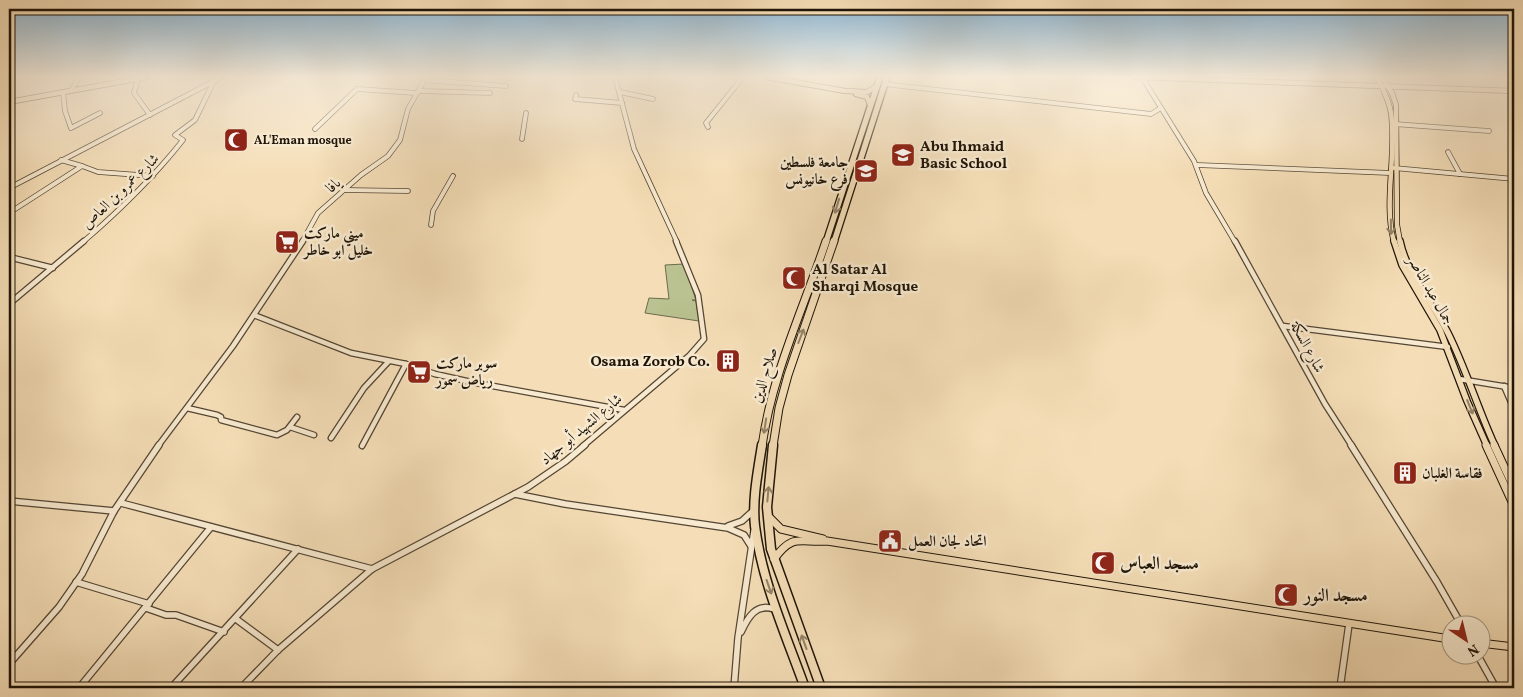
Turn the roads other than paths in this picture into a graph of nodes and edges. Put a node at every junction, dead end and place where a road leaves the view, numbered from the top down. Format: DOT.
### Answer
graph roads {
  1 [pos="66,110"];
  2 [pos="146,110"];
  3 [pos="160,110"];
  4 [pos="200,110"];
  5 [pos="336,110"];
  6 [pos="408,110"];
  7 [pos="624,110"];
  8 [pos="717,110"];
  9 [pos="869,110"];
  10 [pos="872,110"];
  11 [pos="1109,110"];
  12 [pos="1158,110"];
  13 [pos="1162,110"];
  14 [pos="1389,110"];
  15 [pos="1396,110"];
  16 [pos="100,113"];
  17 [pos="526,113"];
  18 [pos="150,115"];
  19 [pos="1390,124"];
  20 [pos="1397,124"];
  21 [pos="708,127"];
  22 [pos="316,129"];
  23 [pos="1489,130"];
  24 [pos="522,139"];
  25 [pos="1448,152"];
  26 [pos="61,160"];
  27 [pos="1197,165"];
  28 [pos="82,166"];
  29 [pos="1392,170"];
  30 [pos="1460,174"];
  31 [pos="153,176"];
  32 [pos="453,176"];
  33 [pos="1514,179"];
  34 [pos="850,183"];
  35 [pos="9,188"];
  36 [pos="344,190"];
  37 [pos="408,191"];
  38 [pos="9,212"];
  39 [pos="431,225"];
  40 [pos="9,257"];
  41 [pos="53,268"];
  42 [pos="9,304"];
  43 [pos="254,315"];
  44 [pos="1283,326"];
  45 [pos="1448,347"];
  46 [pos="389,362"];
  47 [pos="406,364"];
  48 [pos="778,371"];
  49 [pos="788,375"];
  50 [pos="1459,379"];
  51 [pos="1467,380"];
  52 [pos="1504,386"];
  53 [pos="1514,388"];
  54 [pos="770,398"];
  55 [pos="780,402"];
  56 [pos="187,408"];
  57 [pos="1514,409"];
  58 [pos="624,410"];
  59 [pos="297,417"];
  60 [pos="290,427"];
  61 [pos="314,435"];
  62 [pos="331,438"];
  63 [pos="362,446"];
  64 [pos="1514,488"];
  65 [pos="515,494"];
  66 [pos="9,501"];
  67 [pos="121,503"];
  68 [pos="1514,506"];
  69 [pos="755,508"];
  70 [pos="114,511"];
  71 [pos="768,515"];
  72 [pos="755,524"];
  73 [pos="211,527"];
  74 [pos="724,527"];
  75 [pos="827,541"];
  76 [pos="750,546"];
  77 [pos="298,549"];
  78 [pos="774,560"];
  79 [pos="372,569"];
  80 [pos="76,582"];
  81 [pos="148,606"];
  82 [pos="777,611"];
  83 [pos="1455,614"];
  84 [pos="236,619"];
  85 [pos="1349,624"];
  86 [pos="224,632"];
  87 [pos="738,638"];
  88 [pos="1440,638"];
  89 [pos="1490,644"];
  90 [pos="1514,647"];
  91 [pos="278,650"];
  92 [pos="9,664"];
  93 [pos="1483,664"];
  94 [pos="79,688"];
  95 [pos="170,688"];
  96 [pos="242,688"];
  97 [pos="734,688"];
  98 [pos="805,688"];
  99 [pos="821,688"];
  100 [pos="1340,688"];
  101 [pos="1496,688"];
  1 -- 16 [label="street"];
  2 -- 18 [label="street"];
  3 -- 18 [label="street"];
  4 -- 31 [label="street, شارع عمرو بن العاص"];
  5 -- 22 [label="street"];
  6 -- 36 [label="street, يافا"];
  7 -- 58 [label="street, شارع الشهيد أبو جهاد"];
  8 -- 21 [label="street"];
  9 -- 34 [label="highway, صلاح الدين"];
  10 -- 34 [label="highway, صلاح الدين"];
  11 -- 12 [label="street"];
  13 -- 27 [label="street, شارع السكة"];
  14 -- 19 [label="main road, جمال عبد الناصر"];
  15 -- 20 [label="main road, جمال عبد الناصر"];
  17 -- 24 [label="street"];
  18 -- 26 [label="street"];
  19 -- 20 [label="street"];
  19 -- 29 [label="main road, جمال عبد الناصر"];
  20 -- 23 [label="street"];
  20 -- 29 [label="main road, جمال عبد الناصر"];
  25 -- 30 [label="street"];
  26 -- 28 [label="street"];
  26 -- 35 [label="street"];
  27 -- 29 [label="street"];
  27 -- 44 [label="street, شارع السكة"];
  28 -- 31 [label="street"];
  28 -- 38 [label="street"];
  29 -- 30 [label="street"];
  29 -- 45 [label="main road, جمال عبد الناصر, one-way"];
  29 -- 51 [label="main road, جمال عبد الناصر"];
  30 -- 33 [label="street"];
  31 -- 41 [label="street, شارع عمرو بن العاص"];
  32 -- 39 [label="street"];
  34 -- 48 [label="highway, صلاح الدين, one-way"];
  49 -- 34 [label="highway, صلاح الدين, one-way"];
  36 -- 37 [label="street"];
  36 -- 43 [label="street, يافا"];
  40 -- 41 [label="street"];
  41 -- 42 [label="street, شارع عمرو بن العاص"];
  43 -- 46 [label="street"];
  43 -- 56 [label="street, يافا"];
  44 -- 45 [label="street"];
  44 -- 83 [label="street, شارع السكة"];
  45 -- 50 [label="main road, جمال عبد الناصر"];
  46 -- 47 [label="street"];
  46 -- 62 [label="street"];
  47 -- 58 [label="street"];
  47 -- 63 [label="street"];
  48 -- 49 [label="highway"];
  48 -- 54 [label="highway, صلاح الدين"];
  49 -- 55 [label="highway, صلاح الدين"];
  50 -- 51 [label="street"];
  50 -- 68 [label="main road, جمال عبد الناصر, one-way"];
  51 -- 52 [label="street"];
  51 -- 64 [label="main road, جمال عبد الناصر"];
  52 -- 53 [label="street"];
  52 -- 57 [label="street"];
  54 -- 55 [label="highway"];
  54 -- 69 [label="highway, صلاح الدين, one-way"];
  71 -- 55 [label="highway, صلاح الدين, one-way"];
  56 -- 60 [label="street"];
  56 -- 67 [label="street, يافا"];
  58 -- 65 [label="street, شارع الشهيد أبو جهاد"];
  59 -- 60 [label="street"];
  60 -- 61 [label="street"];
  65 -- 74 [label="street"];
  65 -- 79 [label="street, شارع الشهيد أبو جهاد"];
  66 -- 70 [label="street"];
  67 -- 70 [label="street, يافا"];
  67 -- 73 [label="street"];
  69 -- 72 [label="highway, صلاح الدين"];
  69 -- 74 [label="street"];
  70 -- 80 [label="street, يافا"];
  71 -- 75 [label="main road"];
  71 -- 78 [label="highway, صلاح الدين"];
  72 -- 76 [label="street"];
  72 -- 82 [label="highway, صلاح الدين, one-way"];
  73 -- 77 [label="street"];
  73 -- 81 [label="street"];
  74 -- 76 [label="street"];
  75 -- 78 [label="main road"];
  75 -- 85 [label="main road"];
  76 -- 87 [label="street"];
  77 -- 79 [label="street"];
  77 -- 84 [label="street"];
  99 -- 78 [label="highway, صلاح الدين, one-way"];
  79 -- 91 [label="street, شارع الشهيد أبو جهاد"];
  80 -- 81 [label="street"];
  80 -- 92 [label="street, يافا"];
  81 -- 86 [label="street"];
  81 -- 94 [label="street"];
  82 -- 87 [label="street"];
  82 -- 98 [label="highway, صلاح الدين"];
  84 -- 86 [label="street"];
  84 -- 91 [label="street"];
  85 -- 88 [label="main road"];
  85 -- 100 [label="street"];
  86 -- 95 [label="street"];
  87 -- 97 [label="street"];
  89 -- 90 [label="main road"];
  91 -- 96 [label="street, شارع الشهيد أبو جهاد"];
  93 -- 101 [label="street"];
}
